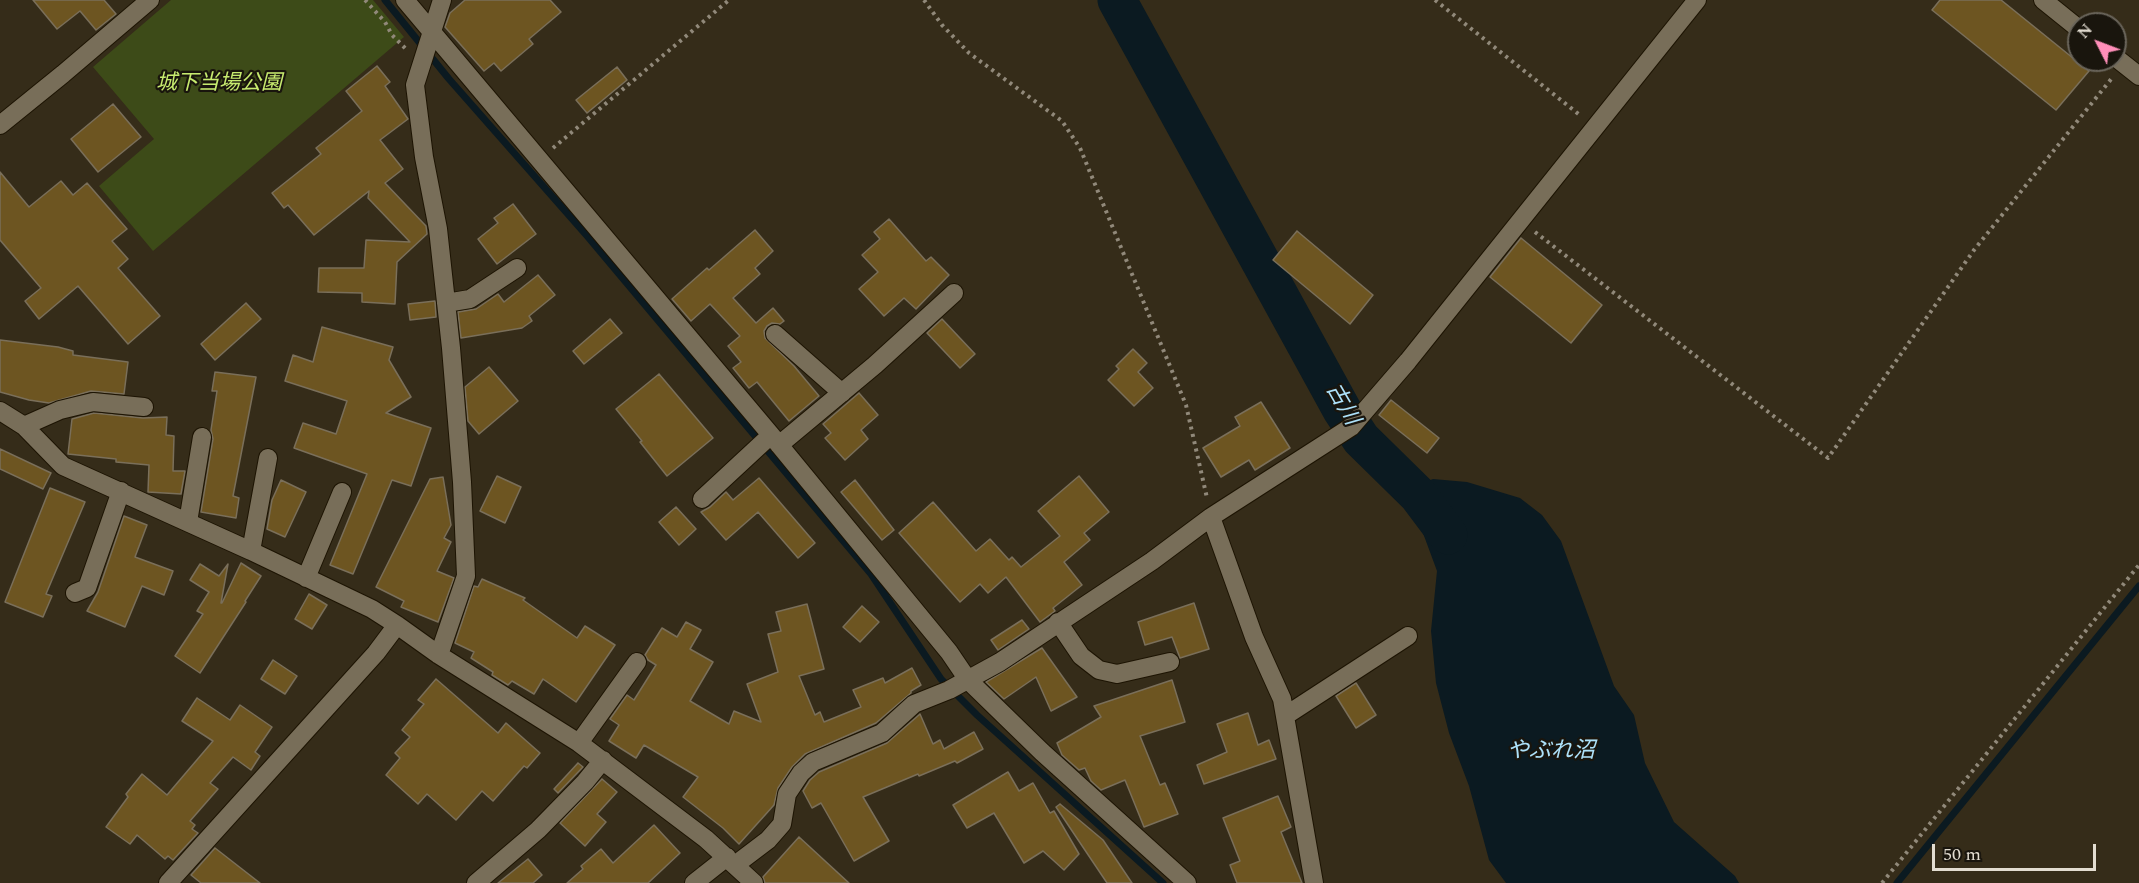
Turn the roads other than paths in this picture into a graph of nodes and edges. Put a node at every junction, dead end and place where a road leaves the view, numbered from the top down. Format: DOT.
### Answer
graph roads {
  1 [pos="150,0"];
  2 [pos="405,0"];
  3 [pos="442,0"];
  4 [pos="1697,0"];
  5 [pos="2043,0"];
  6 [pos="2067,19"];
  7 [pos="427,49"];
  8 [pos="0,125"];
  9 [pos="518,268"];
  10 [pos="954,292"];
  11 [pos="446,303"];
  12 [pos="775,334"];
  13 [pos="842,393"];
  14 [pos="144,408"];
  15 [pos="0,411"];
  16 [pos="24,426"];
  17 [pos="202,437"];
  18 [pos="772,441"];
  19 [pos="268,458"];
  20 [pos="121,491"];
  21 [pos="342,492"];
  22 [pos="702,499"];
  23 [pos="1211,517"];
  24 [pos="188,522"];
  25 [pos="251,551"];
  26 [pos="306,578"];
  27 [pos="75,593"];
  28 [pos="1058,622"];
  29 [pos="397,625"];
  30 [pos="1408,636"];
  31 [pos="439,654"];
  32 [pos="637,662"];
  33 [pos="1170,662"];
  34 [pos="959,685"];
  35 [pos="1285,716"];
  36 [pos="579,743"];
  37 [pos="603,760"];
  38 [pos="740,873"];
  39 [pos="168,883"];
  40 [pos="476,883"];
  41 [pos="694,883"];
  42 [pos="1187,883"];
  43 [pos="1314,883"];
  1 -- 8 [label="street"];
  2 -- 7 [label="street"];
  3 -- 7 [label="street"];
  4 -- 23 [label="street"];
  5 -- 6 [label="street"];
  7 -- 11 [label="street"];
  7 -- 18 [label="street"];
  9 -- 11 [label="street"];
  10 -- 13 [label="street"];
  11 -- 31 [label="street"];
  12 -- 13 [label="street"];
  13 -- 18 [label="street"];
  14 -- 16 [label="street"];
  15 -- 16 [label="street"];
  16 -- 20 [label="street"];
  17 -- 24 [label="street"];
  18 -- 22 [label="street"];
  18 -- 34 [label="street"];
  19 -- 25 [label="street"];
  20 -- 24 [label="street"];
  20 -- 27 [label="street"];
  21 -- 26 [label="street"];
  23 -- 28 [label="street"];
  23 -- 35 [label="street"];
  24 -- 25 [label="street"];
  25 -- 26 [label="street"];
  26 -- 29 [label="street"];
  28 -- 33 [label="street"];
  28 -- 34 [label="street"];
  29 -- 31 [label="street"];
  29 -- 39 [label="street"];
  30 -- 35 [label="street"];
  31 -- 36 [label="street"];
  32 -- 36 [label="street"];
  34 -- 38 [label="street"];
  34 -- 42 [label="street"];
  35 -- 43 [label="street"];
  36 -- 37 [label="street"];
  37 -- 38 [label="street"];
  37 -- 40 [label="street"];
  38 -- 41 [label="street"];
}
